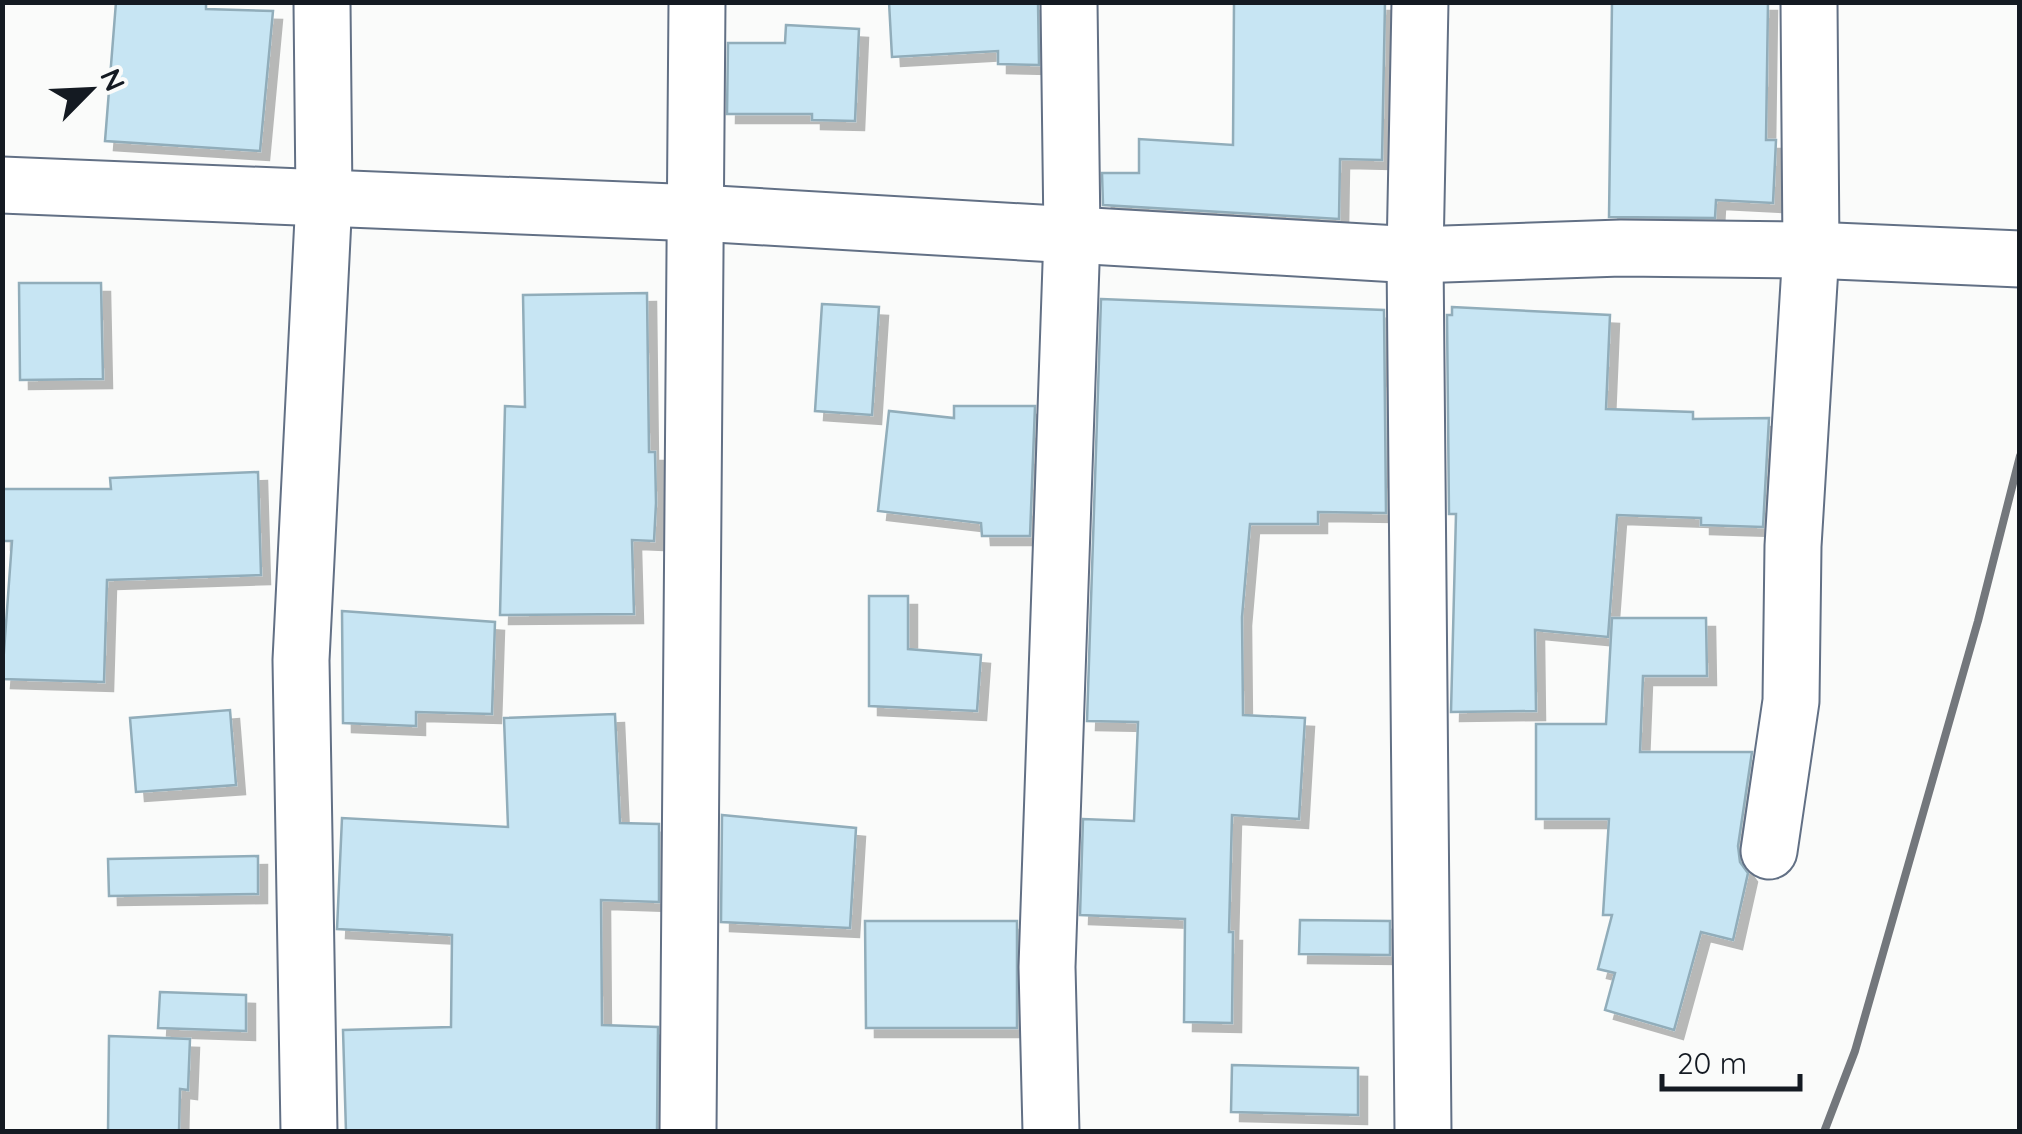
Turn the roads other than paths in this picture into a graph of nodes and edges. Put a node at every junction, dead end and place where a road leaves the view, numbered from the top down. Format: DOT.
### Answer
graph roads {
  1 [pos="322,2"];
  2 [pos="696,2"];
  3 [pos="1069,2"];
  4 [pos="1420,2"];
  5 [pos="1809,2"];
  6 [pos="2,185"];
  7 [pos="324,198"];
  8 [pos="698,213"];
  9 [pos="1072,234"];
  10 [pos="1811,250"];
  11 [pos="1415,255"];
  12 [pos="2020,260"];
  13 [pos="1769,852"];
  14 [pos="310,1132"];
  15 [pos="688,1132"];
  16 [pos="1051,1132"];
  17 [pos="1422,1132"];
  1 -- 7 [label="street"];
  2 -- 8 [label="street"];
  3 -- 9 [label="street"];
  4 -- 11 [label="street"];
  5 -- 10 [label="street"];
  6 -- 7 [label="street"];
  7 -- 8 [label="street"];
  7 -- 14 [label="street"];
  8 -- 9 [label="street"];
  8 -- 15 [label="street"];
  9 -- 11 [label="street"];
  9 -- 16 [label="street"];
  10 -- 11 [label="street"];
  10 -- 12 [label="street"];
  10 -- 13 [label="street"];
  11 -- 17 [label="street"];
}
